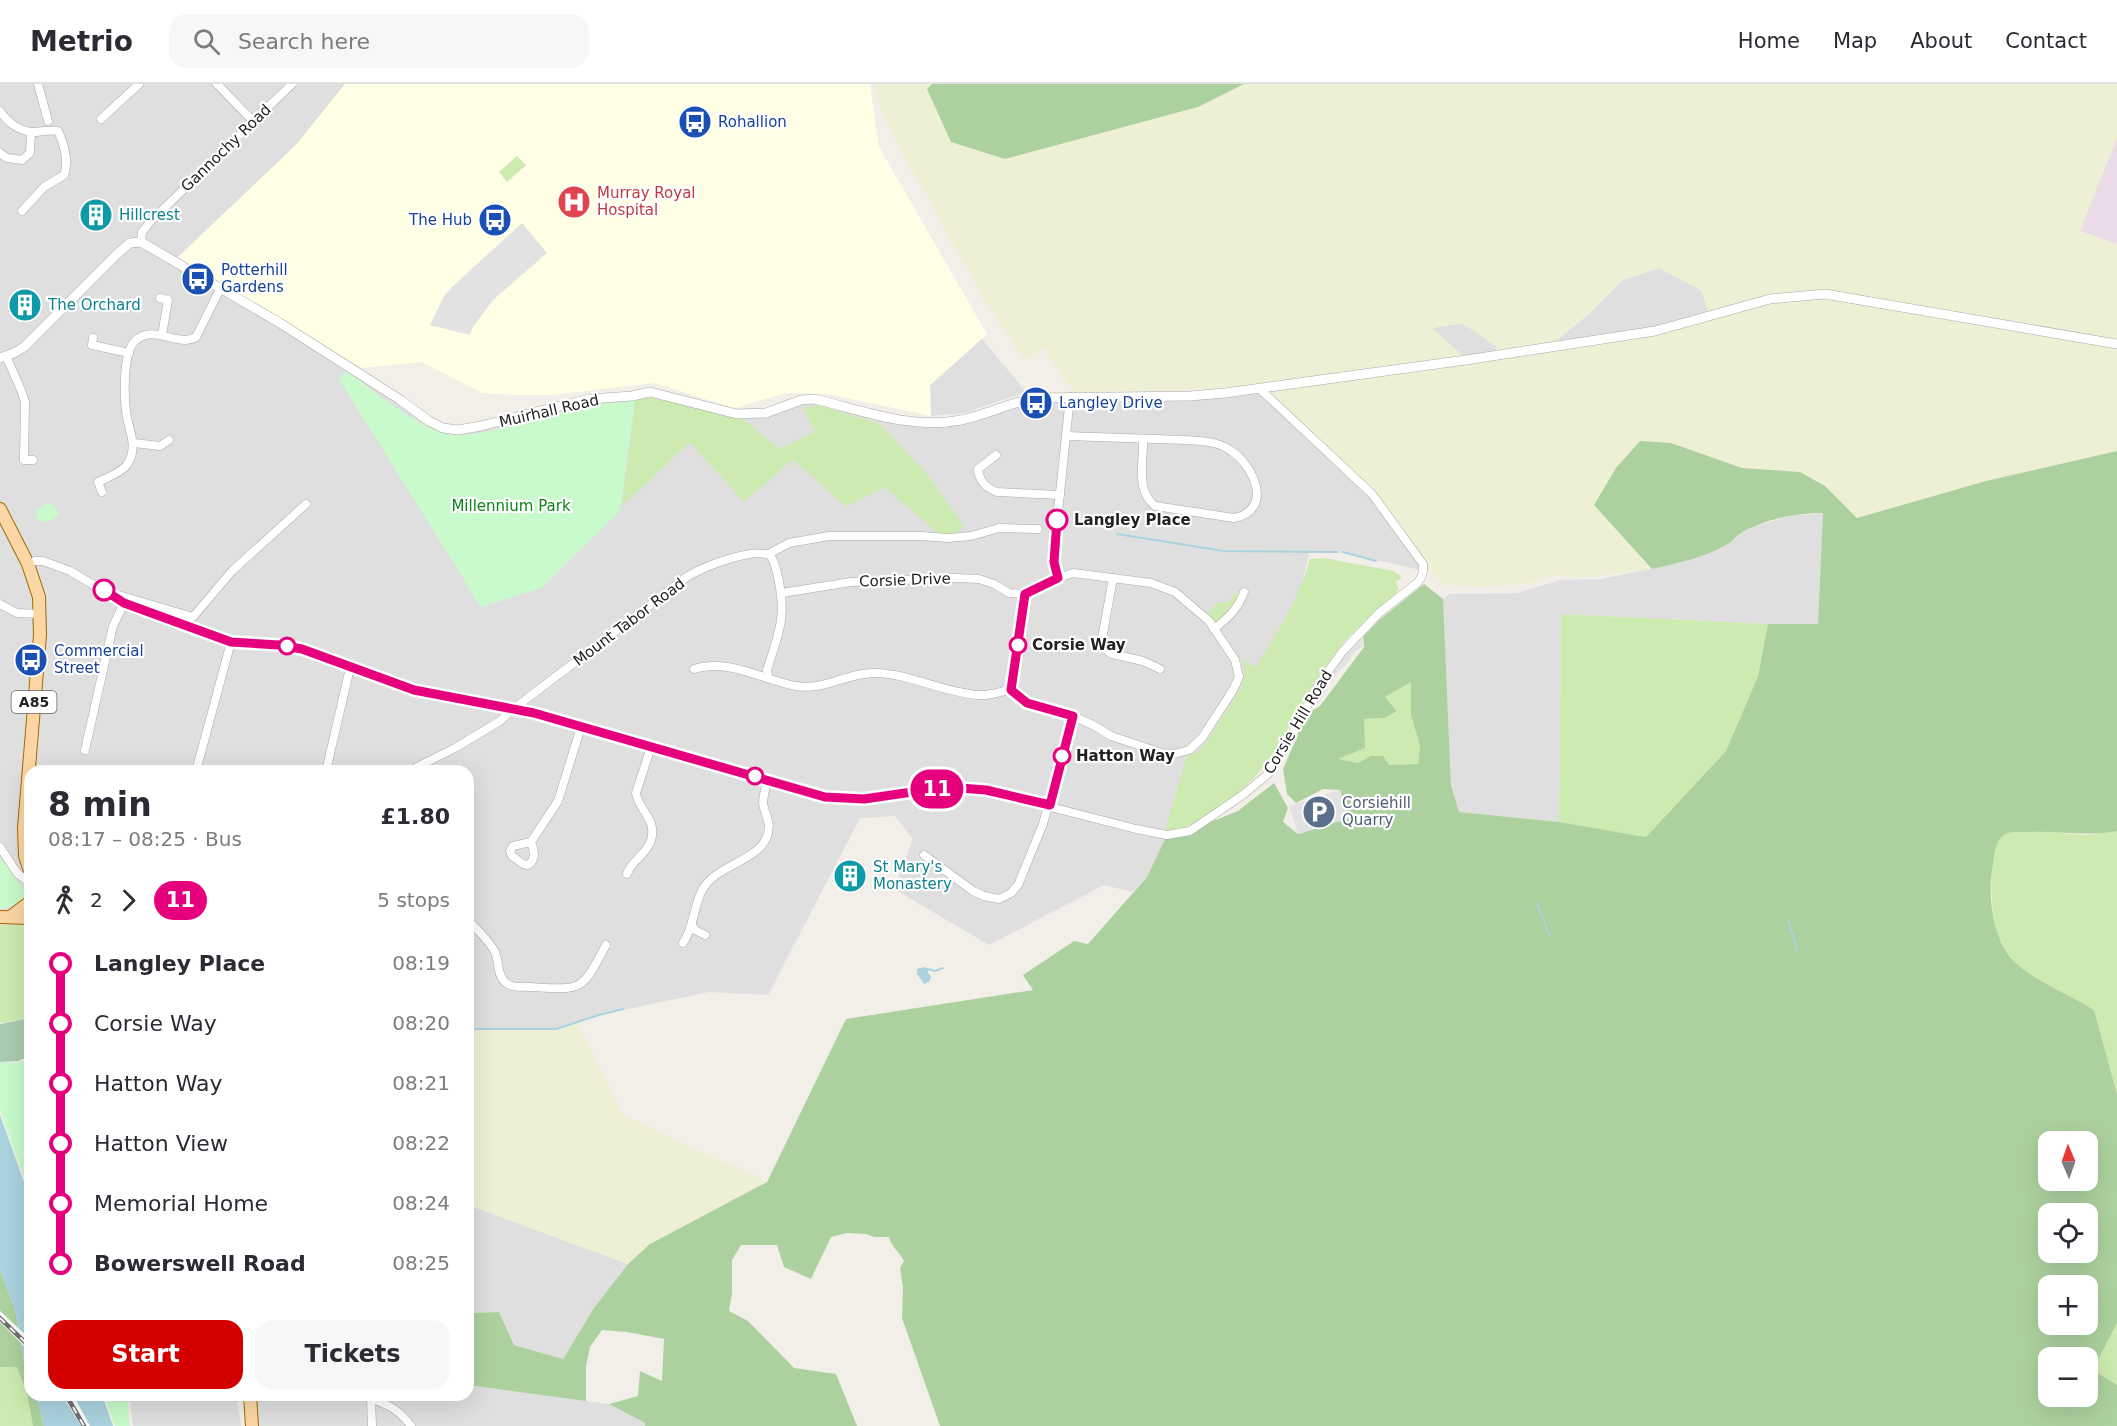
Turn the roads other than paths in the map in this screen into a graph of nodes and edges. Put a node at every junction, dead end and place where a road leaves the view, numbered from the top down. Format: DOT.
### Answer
graph roads {
  1 [pos="38,84"];
  2 [pos="139,84"];
  3 [pos="217,84"];
  4 [pos="292,84"];
  5 [pos="0,111"];
  6 [pos="101,119"];
  7 [pos="48,121"];
  8 [pos="253,121"];
  9 [pos="31,132"];
  10 [pos="0,153"];
  11 [pos="22,211"];
  12 [pos="141,242"];
  13 [pos="221,288"];
  14 [pos="160,298"];
  15 [pos="162,334"];
  16 [pos="93,338"];
  17 [pos="2117,344"];
  18 [pos="129,353"];
  19 [pos="3,357"];
  20 [pos="1260,389"];
  21 [pos="1070,397"];
  22 [pos="1066,436"];
  23 [pos="1143,439"];
  24 [pos="169,440"];
  25 [pos="134,443"];
  26 [pos="996,455"];
  27 [pos="33,460"];
  28 [pos="102,492"];
  29 [pos="1060,495"];
  30 [pos="306,504"];
  31 [pos="0,509"];
  32 [pos="1038,529"];
  33 [pos="770,555"];
  34 [pos="28,564"];
  35 [pos="1058,578"];
  36 [pos="1113,578"];
  37 [pos="1244,592"];
  38 [pos="782,593"];
  39 [pos="1025,594"];
  40 [pos="116,598"];
  41 [pos="124,603"];
  42 [pos="0,604"];
  43 [pos="40,614"];
  44 [pos="1214,629"];
  45 [pos="231,642"];
  46 [pos="350,668"];
  47 [pos="694,669"];
  48 [pos="1160,669"];
  49 [pos="768,676"];
  50 [pos="1011,690"];
  51 [pos="512,710"];
  52 [pos="1073,716"];
  53 [pos="581,727"];
  54 [pos="651,747"];
  55 [pos="85,750"];
  56 [pos="30,765"];
  57 [pos="198,765"];
  58 [pos="327,765"];
  59 [pos="421,765"];
  60 [pos="767,780"];
  61 [pos="1050,805"];
  62 [pos="531,842"];
  63 [pos="0,847"];
  64 [pos="924,855"];
  65 [pos="627,874"];
  66 [pos="24,878"];
  67 [pos="24,906"];
  68 [pos="5,917"];
  69 [pos="24,918"];
  70 [pos="692,925"];
  71 [pos="474,927"];
  72 [pos="705,935"];
  73 [pos="682,943"];
  74 [pos="606,945"];
  75 [pos="250,1401"];
  76 [pos="370,1401"];
  77 [pos="378,1401"];
  78 [pos="252,1426"];
  79 [pos="372,1426"];
  80 [pos="411,1426"];
  1 -- 7 [label="street"];
  2 -- 6 [label="street"];
  3 -- 8 [label="street"];
  4 -- 8 [label="street, Gannochy Road"];
  5 -- 9 [label="street"];
  8 -- 12 [label="street, Gannochy Road"];
  9 -- 10 [label="street"];
  9 -- 11 [label="street"];
  12 -- 13 [label="street, Muirhall Road"];
  12 -- 19 [label="street"];
  13 -- 15 [label="street"];
  13 -- 21 [label="street, Muirhall Road"];
  14 -- 15 [label="street"];
  15 -- 18 [label="street"];
  16 -- 18 [label="street"];
  17 -- 20 [label="street, Muirhall Road"];
  18 -- 25 [label="street"];
  19 -- 27 [label="street"];
  20 -- 21 [label="street, Muirhall Road"];
  20 -- 61 [label="street, Corsie Hill Road"];
  21 -- 22 [label="street"];
  22 -- 23 [label="street"];
  22 -- 29 [label="street"];
  23 -- 23 [label="street"];
  24 -- 25 [label="street"];
  25 -- 28 [label="street"];
  26 -- 29 [label="street"];
  29 -- 35 [label="street"];
  30 -- 40 [label="street"];
  31 -- 34 [label="main road, A85"];
  32 -- 33 [label="street, Mount Tabor Road"];
  33 -- 38 [label="street"];
  33 -- 51 [label="street, Mount Tabor Road"];
  34 -- 40 [label="street, Corsie Hill Road"];
  34 -- 43 [label="main road, A85"];
  35 -- 36 [label="street"];
  35 -- 39 [label="street"];
  36 -- 44 [label="street"];
  36 -- 48 [label="street"];
  37 -- 44 [label="street"];
  38 -- 39 [label="street, Corsie Drive"];
  38 -- 49 [label="street"];
  39 -- 50 [label="street"];
  40 -- 41 [label="street, Corsie Hill Road"];
  41 -- 45 [label="street, Corsie Hill Road"];
  41 -- 55 [label="street"];
  42 -- 43 [label="street"];
  43 -- 56 [label="main road, A85"];
  44 -- 52 [label="street"];
  45 -- 46 [label="street, Corsie Hill Road"];
  45 -- 57 [label="street"];
  46 -- 51 [label="street, Corsie Hill Road"];
  46 -- 58 [label="street"];
  47 -- 49 [label="street"];
  49 -- 50 [label="street"];
  50 -- 52 [label="street"];
  51 -- 53 [label="street, Corsie Hill Road"];
  51 -- 59 [label="street, Mount Tabor Road"];
  52 -- 61 [label="street"];
  53 -- 54 [label="street, Corsie Hill Road"];
  53 -- 62 [label="street"];
  54 -- 60 [label="street, Corsie Hill Road"];
  54 -- 65 [label="street"];
  60 -- 61 [label="street, Corsie Hill Road"];
  60 -- 70 [label="street"];
  61 -- 64 [label="street"];
  63 -- 66 [label="street"];
  67 -- 68 [label="main road"];
  68 -- 69 [label="main road"];
  70 -- 72 [label="street"];
  70 -- 73 [label="street"];
  71 -- 74 [label="street"];
  75 -- 78 [label="main road"];
  76 -- 79 [label="street"];
  77 -- 80 [label="street"];
}
